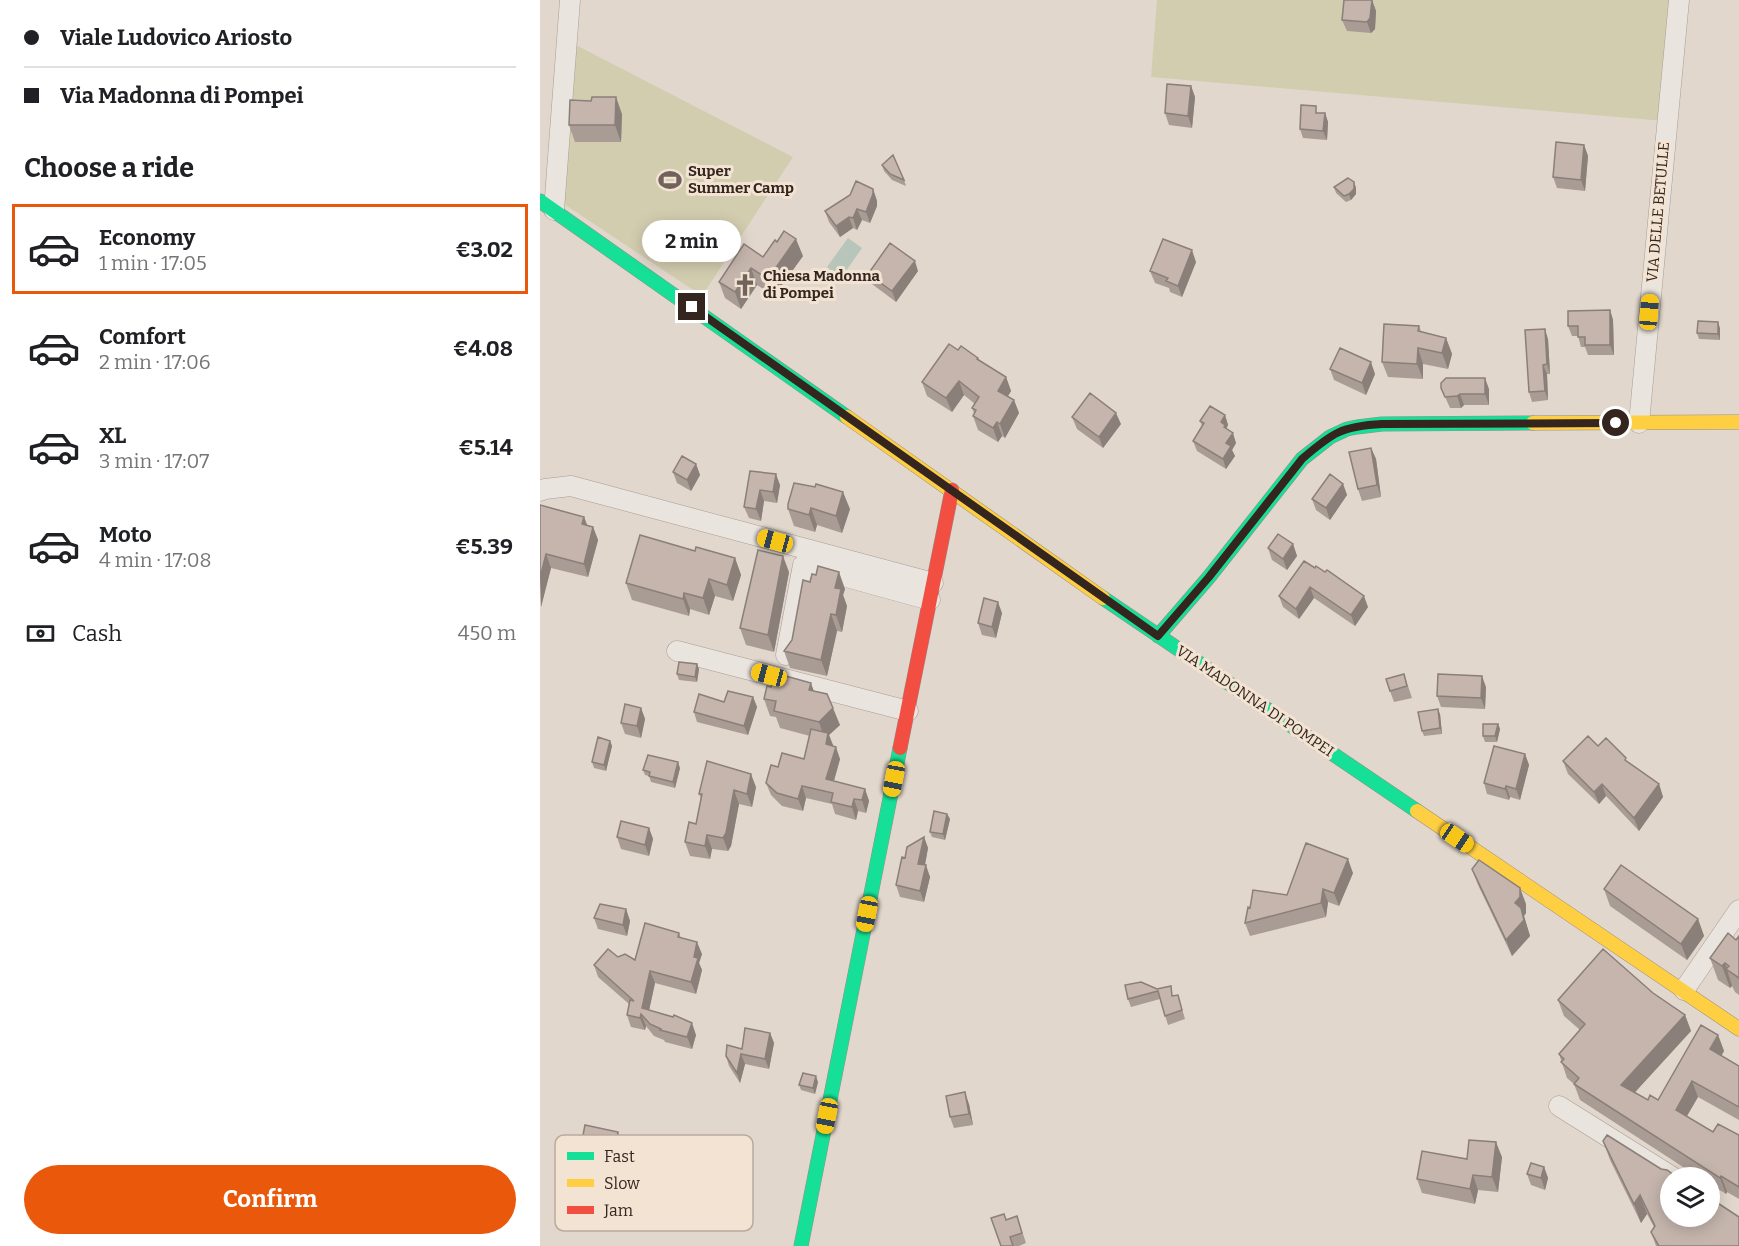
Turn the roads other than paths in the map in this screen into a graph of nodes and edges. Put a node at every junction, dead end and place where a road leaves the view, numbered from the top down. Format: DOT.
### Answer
graph roads {
  1 [pos="570,0"];
  2 [pos="1679,0"];
  3 [pos="547,206"];
  4 [pos="1739,422"];
  5 [pos="1639,423"];
  6 [pos="952,490"];
  7 [pos="540,491"];
  8 [pos="931,591"];
  9 [pos="1158,636"];
  10 [pos="676,651"];
  11 [pos="786,655"];
  12 [pos="908,711"];
  13 [pos="1739,910"];
  14 [pos="1684,990"];
  15 [pos="1739,1029"];
  16 [pos="1559,1106"];
  17 [pos="1660,1169"];
  18 [pos="801,1246"];
  1 -- 3 [label="street"];
  2 -- 5 [label="street, VIA DELLE BETULLE"];
  3 -- 6 [label="street, VIA MADONNA DI POMPEI"];
  4 -- 5 [label="street"];
  5 -- 9 [label="street"];
  6 -- 8 [label="street"];
  6 -- 9 [label="street, VIA MADONNA DI POMPEI"];
  7 -- 8 [label="street"];
  8 -- 11 [label="street"];
  8 -- 12 [label="street"];
  9 -- 14 [label="street, VIA MADONNA DI POMPEI"];
  10 -- 12 [label="street"];
  12 -- 18 [label="street"];
  13 -- 14 [label="street"];
  14 -- 15 [label="street, VIA MADONNA DI POMPEI"];
  16 -- 17 [label="street"];
}
